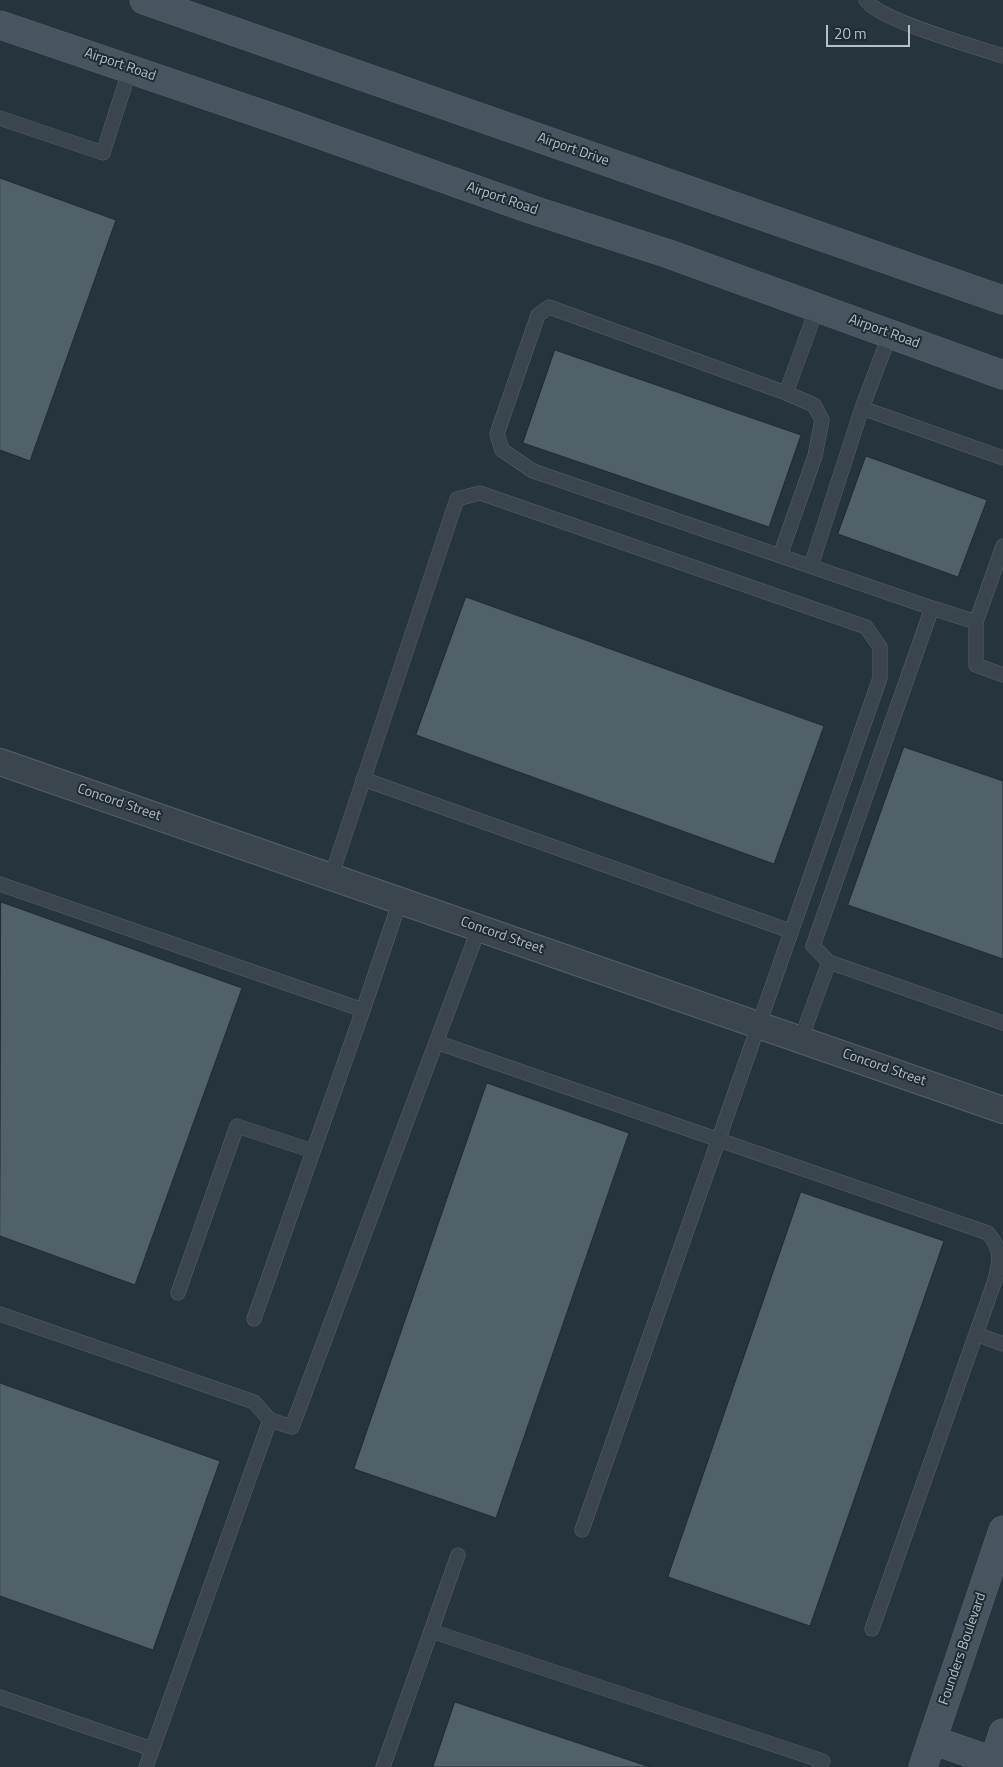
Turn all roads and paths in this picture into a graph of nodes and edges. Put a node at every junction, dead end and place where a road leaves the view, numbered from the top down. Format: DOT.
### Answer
graph roads {
  1 [pos="144,0"];
  2 [pos="866,0"];
  3 [pos="0,25"];
  4 [pos="1003,56"];
  5 [pos="130,69"];
  6 [pos="0,118"];
  7 [pos="1003,300"];
  8 [pos="817,308"];
  9 [pos="890,334"];
  10 [pos="1003,375"];
  11 [pos="786,393"];
  12 [pos="862,408"];
  13 [pos="1003,458"];
  14 [pos="1003,546"];
  15 [pos="780,556"];
  16 [pos="810,566"];
  17 [pos="932,608"];
  18 [pos="976,622"];
  19 [pos="1003,675"];
  20 [pos="0,762"];
  21 [pos="363,779"];
  22 [pos="331,877"];
  23 [pos="0,884"];
  24 [pos="400,900"];
  25 [pos="479,928"];
  26 [pos="790,931"];
  27 [pos="829,962"];
  28 [pos="363,1010"];
  29 [pos="1003,1023"];
  30 [pos="757,1024"];
  31 [pos="801,1039"];
  32 [pos="436,1042"];
  33 [pos="1003,1110"];
  34 [pos="717,1140"];
  35 [pos="313,1151"];
  36 [pos="178,1293"];
  37 [pos="0,1314"];
  38 [pos="254,1318"];
  39 [pos="976,1334"];
  40 [pos="1003,1344"];
  41 [pos="270,1420"];
  42 [pos="582,1530"];
  43 [pos="1003,1530"];
  44 [pos="458,1554"];
  45 [pos="872,1629"];
  46 [pos="431,1631"];
  47 [pos="0,1697"];
  48 [pos="1003,1734"];
  49 [pos="932,1740"];
  50 [pos="152,1749"];
  51 [pos="996,1764"];
  52 [pos="146,1767"];
  53 [pos="383,1767"];
  54 [pos="820,1767"];
  55 [pos="923,1767"];
  1 -- 7 [label="main road, Airport Drive"];
  2 -- 4 [label="lane"];
  3 -- 5 [label="main road, Airport Road"];
  5 -- 6 [label="lane"];
  5 -- 8 [label="main road, Airport Road"];
  8 -- 9 [label="main road, Airport Road"];
  8 -- 11 [label="lane"];
  9 -- 10 [label="main road, Airport Road"];
  9 -- 12 [label="lane"];
  11 -- 15 [label="lane"];
  11 -- 15 [label="lane"];
  12 -- 13 [label="lane"];
  12 -- 16 [label="lane"];
  14 -- 18 [label="lane"];
  15 -- 16 [label="lane"];
  16 -- 17 [label="lane"];
  17 -- 18 [label="lane"];
  17 -- 27 [label="lane"];
  18 -- 19 [label="lane"];
  20 -- 22 [label="street, Concord Street"];
  21 -- 22 [label="lane"];
  21 -- 26 [label="lane"];
  21 -- 26 [label="lane"];
  22 -- 24 [label="street, Concord Street"];
  23 -- 28 [label="lane"];
  24 -- 25 [label="street, Concord Street"];
  24 -- 28 [label="lane"];
  25 -- 30 [label="street, Concord Street"];
  25 -- 32 [label="lane"];
  26 -- 30 [label="lane"];
  27 -- 29 [label="lane"];
  27 -- 31 [label="lane"];
  28 -- 35 [label="lane"];
  30 -- 31 [label="street, Concord Street"];
  30 -- 34 [label="lane"];
  31 -- 33 [label="street, Concord Street"];
  32 -- 34 [label="lane"];
  32 -- 41 [label="lane"];
  34 -- 39 [label="lane"];
  34 -- 42 [label="lane"];
  35 -- 36 [label="lane"];
  35 -- 38 [label="lane"];
  37 -- 41 [label="lane"];
  39 -- 40 [label="lane"];
  39 -- 45 [label="lane"];
  41 -- 50 [label="lane"];
  43 -- 49 [label="main road, Founders Boulevard"];
  44 -- 46 [label="lane"];
  46 -- 53 [label="lane"];
  46 -- 54 [label="lane"];
  47 -- 50 [label="lane"];
  48 -- 51 [label="main road"];
  49 -- 51 [label="main road"];
  49 -- 55 [label="main road, Founders Boulevard"];
  50 -- 52 [label="lane"];
}
